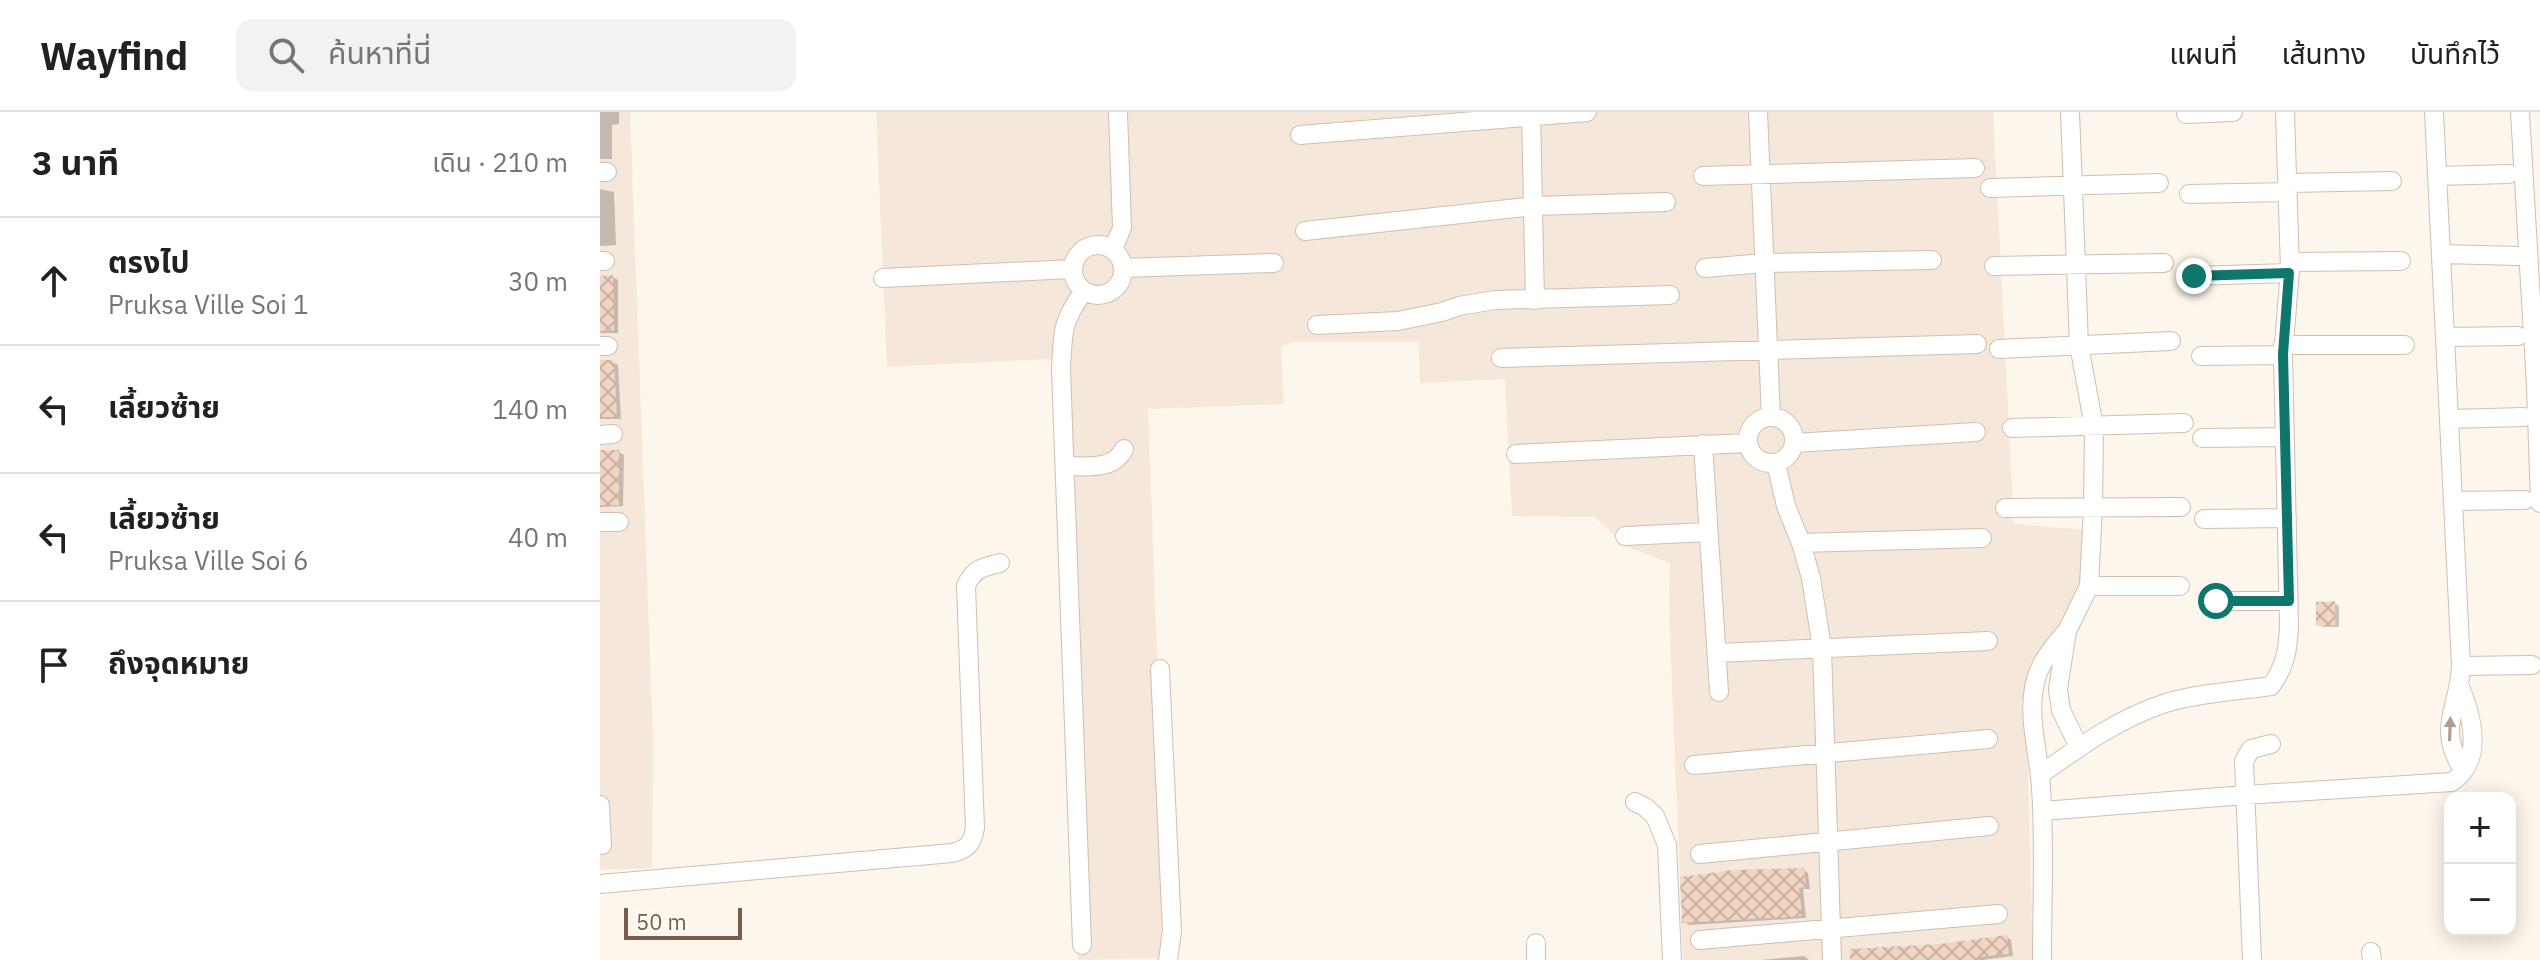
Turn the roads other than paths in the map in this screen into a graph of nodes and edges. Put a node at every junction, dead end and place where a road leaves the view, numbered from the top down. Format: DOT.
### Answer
graph roads {
  1 [pos="1118,112"];
  2 [pos="1587,112"];
  3 [pos="1758,112"];
  4 [pos="2070,112"];
  5 [pos="2233,112"];
  6 [pos="2285,112"];
  7 [pos="2434,112"];
  8 [pos="2520,112"];
  9 [pos="1532,114"];
  10 [pos="2186,114"];
  11 [pos="1300,135"];
  12 [pos="1975,168"];
  13 [pos="2509,174"];
  14 [pos="1703,176"];
  15 [pos="1761,176"];
  16 [pos="2437,176"];
  17 [pos="2392,181"];
  18 [pos="2159,183"];
  19 [pos="2073,186"];
  20 [pos="1990,188"];
  21 [pos="2288,188"];
  22 [pos="2189,194"];
  23 [pos="1666,202"];
  24 [pos="1535,206"];
  25 [pos="1305,231"];
  26 [pos="1113,249"];
  27 [pos="2441,254"];
  28 [pos="2518,256"];
  29 [pos="1932,260"];
  30 [pos="2401,261"];
  31 [pos="1274,263"];
  32 [pos="1764,263"];
  33 [pos="2164,263"];
  34 [pos="2077,265"];
  35 [pos="1994,266"];
  36 [pos="1123,268"];
  37 [pos="1705,268"];
  38 [pos="2290,268"];
  39 [pos="1072,269"];
  40 [pos="2194,276"];
  41 [pos="883,278"];
  42 [pos="1083,292"];
  43 [pos="1670,295"];
  44 [pos="1535,300"];
  45 [pos="1317,325"];
  46 [pos="2518,336"];
  47 [pos="2445,337"];
  48 [pos="2171,341"];
  49 [pos="1977,344"];
  50 [pos="2079,345"];
  51 [pos="2405,345"];
  52 [pos="1999,349"];
  53 [pos="2283,350"];
  54 [pos="1768,351"];
  55 [pos="2201,356"];
  56 [pos="1501,358"];
  57 [pos="1771,417"];
  58 [pos="2524,417"];
  59 [pos="2449,419"];
  60 [pos="2184,423"];
  61 [pos="2094,427"];
  62 [pos="2012,428"];
  63 [pos="1976,432"];
  64 [pos="2285,437"];
  65 [pos="2202,438"];
  66 [pos="1747,443"];
  67 [pos="1794,443"];
  68 [pos="1703,444"];
  69 [pos="1124,449"];
  70 [pos="1516,454"];
  71 [pos="1776,463"];
  72 [pos="1065,466"];
  73 [pos="2453,501"];
  74 [pos="2532,501"];
  75 [pos="2181,507"];
  76 [pos="2005,508"];
  77 [pos="2093,508"];
  78 [pos="2287,518"];
  79 [pos="2204,519"];
  80 [pos="1708,532"];
  81 [pos="1625,536"];
  82 [pos="1982,538"];
  83 [pos="1801,543"];
  84 [pos="1000,563"];
  85 [pos="2089,586"];
  86 [pos="2180,586"];
  87 [pos="2216,601"];
  88 [pos="2289,601"];
  89 [pos="2067,631"];
  90 [pos="1988,641"];
  91 [pos="1822,648"];
  92 [pos="1717,653"];
  93 [pos="2532,665"];
  94 [pos="2461,666"];
  95 [pos="1160,669"];
  96 [pos="1719,692"];
  97 [pos="1988,739"];
  98 [pos="2271,744"];
  99 [pos="2079,747"];
  100 [pos="1825,752"];
  101 [pos="1694,765"];
  102 [pos="2041,774"];
  103 [pos="2245,795"];
  104 [pos="1635,802"];
  105 [pos="600,805"];
  106 [pos="2043,811"];
  107 [pos="1989,826"];
  108 [pos="1829,841"];
  109 [pos="602,845"];
  110 [pos="1700,854"];
  111 [pos="600,884"];
  112 [pos="1998,914"];
  113 [pos="1831,929"];
  114 [pos="1700,940"];
  115 [pos="1082,945"];
  116 [pos="1168,960"];
  117 [pos="1672,960"];
  118 [pos="1832,960"];
  119 [pos="2042,960"];
  120 [pos="2252,960"];
  1 -- 26 [label="street"];
  2 -- 9 [label="street"];
  3 -- 15 [label="street"];
  4 -- 19 [label="street"];
  5 -- 10 [label="street"];
  6 -- 21 [label="street"];
  7 -- 16 [label="street"];
  8 -- 74 [label="street"];
  9 -- 11 [label="street"];
  9 -- 24 [label="street"];
  12 -- 15 [label="street"];
  13 -- 16 [label="street"];
  14 -- 15 [label="street"];
  15 -- 32 [label="street"];
  16 -- 27 [label="street"];
  17 -- 21 [label="street"];
  18 -- 19 [label="street"];
  19 -- 20 [label="street"];
  19 -- 34 [label="street"];
  21 -- 22 [label="street"];
  21 -- 38 [label="street"];
  23 -- 24 [label="street"];
  24 -- 25 [label="street"];
  24 -- 44 [label="street"];
  26 -- 36 [label="street"];
  26 -- 39 [label="street"];
  27 -- 28 [label="street"];
  27 -- 47 [label="street"];
  29 -- 32 [label="street"];
  30 -- 38 [label="street"];
  31 -- 36 [label="street"];
  32 -- 37 [label="street"];
  32 -- 54 [label="street"];
  33 -- 34 [label="street"];
  34 -- 35 [label="street"];
  34 -- 50 [label="street"];
  36 -- 42 [label="street"];
  38 -- 40 [label="street"];
  38 -- 53 [label="street"];
  39 -- 41 [label="street"];
  39 -- 42 [label="street"];
  42 -- 72 [label="street"];
  43 -- 44 [label="street"];
  44 -- 45 [label="street"];
  46 -- 47 [label="street"];
  47 -- 59 [label="street"];
  48 -- 50 [label="street"];
  49 -- 54 [label="street"];
  50 -- 52 [label="street"];
  50 -- 61 [label="street"];
  51 -- 53 [label="street"];
  53 -- 55 [label="street"];
  53 -- 64 [label="street"];
  54 -- 56 [label="street"];
  54 -- 57 [label="street"];
  57 -- 66 [label="street"];
  57 -- 67 [label="street"];
  58 -- 59 [label="street"];
  59 -- 73 [label="street"];
  60 -- 61 [label="street"];
  61 -- 62 [label="street"];
  61 -- 77 [label="street"];
  63 -- 67 [label="street"];
  64 -- 65 [label="street"];
  64 -- 78 [label="street"];
  66 -- 68 [label="street"];
  66 -- 71 [label="street"];
  67 -- 71 [label="street"];
  68 -- 70 [label="street"];
  68 -- 80 [label="street"];
  69 -- 72 [label="street"];
  71 -- 83 [label="street"];
  72 -- 115 [label="street"];
  73 -- 74 [label="street"];
  73 -- 94 [label="street"];
  75 -- 77 [label="street"];
  76 -- 77 [label="street"];
  77 -- 85 [label="street"];
  78 -- 79 [label="street"];
  78 -- 88 [label="street"];
  80 -- 81 [label="street"];
  80 -- 92 [label="street"];
  82 -- 83 [label="street"];
  83 -- 91 [label="street"];
  84 -- 111 [label="street"];
  85 -- 86 [label="street"];
  85 -- 89 [label="street"];
  87 -- 88 [label="street"];
  88 -- 99 [label="street"];
  89 -- 99 [label="street"];
  89 -- 102 [label="street"];
  90 -- 91 [label="street"];
  91 -- 92 [label="street"];
  91 -- 100 [label="street"];
  92 -- 96 [label="street"];
  93 -- 94 [label="street"];
  94 -- 103 [label="street"];
  95 -- 116 [label="street"];
  97 -- 100 [label="street"];
  98 -- 103 [label="street"];
  99 -- 102 [label="street"];
  100 -- 101 [label="street"];
  100 -- 108 [label="street"];
  102 -- 106 [label="street"];
  103 -- 106 [label="street"];
  103 -- 120 [label="street"];
  104 -- 117 [label="street"];
  105 -- 109 [label="street"];
  106 -- 119 [label="street"];
  107 -- 108 [label="street"];
  108 -- 110 [label="street"];
  108 -- 113 [label="street"];
  112 -- 113 [label="street"];
  113 -- 114 [label="street"];
  113 -- 118 [label="street"];
}
